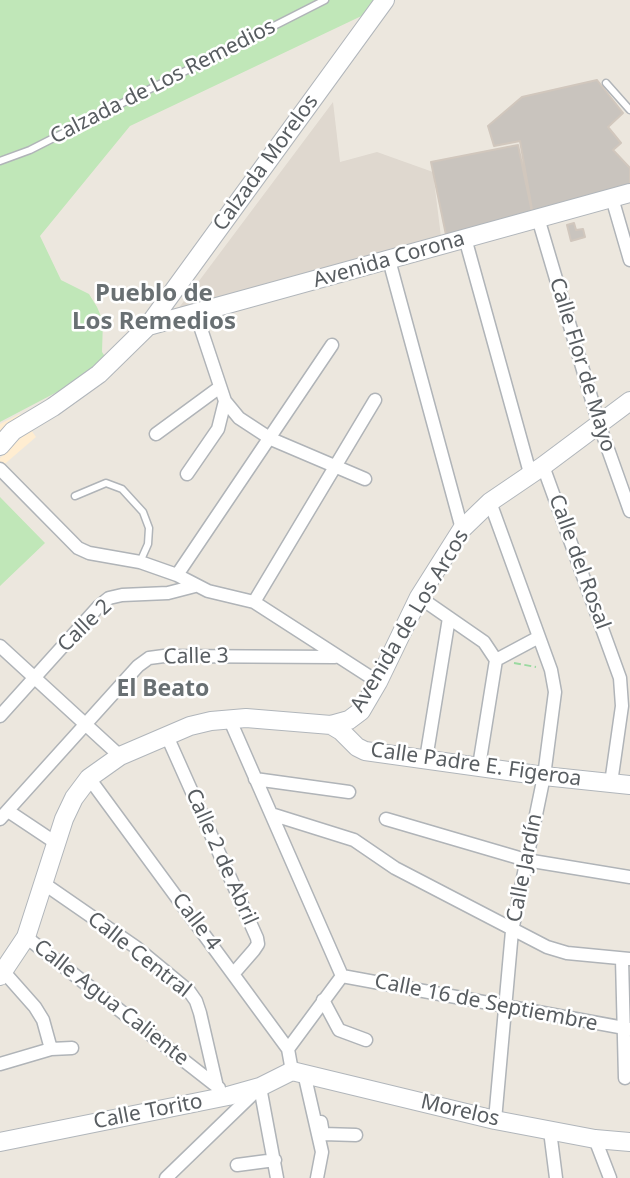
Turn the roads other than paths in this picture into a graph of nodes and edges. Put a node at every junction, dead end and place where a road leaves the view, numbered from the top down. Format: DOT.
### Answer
graph roads {
  1 [pos="325,0"];
  2 [pos="385,0"];
  3 [pos="606,83"];
  4 [pos="630,110"];
  5 [pos="0,161"];
  6 [pos="630,193"];
  7 [pos="612,198"];
  8 [pos="538,218"];
  9 [pos="465,238"];
  10 [pos="389,260"];
  11 [pos="630,260"];
  12 [pos="196,314"];
  13 [pos="148,326"];
  14 [pos="332,345"];
  15 [pos="219,387"];
  16 [pos="375,400"];
  17 [pos="225,401"];
  18 [pos="630,401"];
  19 [pos="599,424"];
  20 [pos="156,434"];
  21 [pos="271,439"];
  22 [pos="0,446"];
  23 [pos="335,467"];
  24 [pos="0,469"];
  25 [pos="536,470"];
  26 [pos="187,474"];
  27 [pos="365,479"];
  28 [pos="75,496"];
  29 [pos="490,502"];
  30 [pos="630,511"];
  31 [pos="462,529"];
  32 [pos="140,562"];
  33 [pos="177,575"];
  34 [pos="195,586"];
  35 [pos="419,597"];
  36 [pos="254,602"];
  37 [pos="449,618"];
  38 [pos="539,637"];
  39 [pos="0,646"];
  40 [pos="336,657"];
  41 [pos="496,660"];
  42 [pos="34,678"];
  43 [pos="378,682"];
  44 [pos="0,716"];
  45 [pos="229,718"];
  46 [pos="86,724"];
  47 [pos="331,726"];
  48 [pos="167,736"];
  49 [pos="120,756"];
  50 [pos="426,759"];
  51 [pos="479,766"];
  52 [pos="544,776"];
  53 [pos="89,778"];
  54 [pos="255,779"];
  55 [pos="611,783"];
  56 [pos="630,785"];
  57 [pos="349,792"];
  58 [pos="271,814"];
  59 [pos="4,815"];
  60 [pos="386,819"];
  61 [pos="56,842"];
  62 [pos="526,860"];
  63 [pos="630,877"];
  64 [pos="43,883"];
  65 [pos="512,931"];
  66 [pos="26,937"];
  67 [pos="626,959"];
  68 [pos="234,973"];
  69 [pos="2,974"];
  70 [pos="342,976"];
  71 [pos="323,1000"];
  72 [pos="505,1005"];
  73 [pos="626,1029"];
  74 [pos="366,1040"];
  75 [pos="72,1048"];
  76 [pos="51,1049"];
  77 [pos="288,1049"];
  78 [pos="0,1064"];
  79 [pos="303,1073"];
  80 [pos="625,1078"];
  81 [pos="260,1087"];
  82 [pos="223,1091"];
  83 [pos="495,1120"];
  84 [pos="550,1131"];
  85 [pos="356,1135"];
  86 [pos="595,1139"];
  87 [pos="0,1142"];
  88 [pos="630,1142"];
  89 [pos="275,1160"];
  90 [pos="237,1165"];
  91 [pos="166,1178"];
  92 [pos="277,1178"];
  93 [pos="317,1178"];
  94 [pos="556,1178"];
  95 [pos="610,1178"];
  1 -- 5 [label="lane, Calzada de Los Remedios"];
  2 -- 13 [label="main road, Calzada Morelos"];
  3 -- 4 [label="lane"];
  6 -- 7 [label="main road, Avenida Corona"];
  7 -- 8 [label="main road, Avenida Corona"];
  7 -- 11 [label="street"];
  8 -- 9 [label="main road, Avenida Corona"];
  8 -- 19 [label="street, Calle Flor de Mayo"];
  9 -- 10 [label="main road, Avenida Corona"];
  9 -- 25 [label="street, Calle del Rosal"];
  10 -- 12 [label="main road, Avenida Corona"];
  10 -- 31 [label="street"];
  12 -- 13 [label="main road, Avenida Corona"];
  12 -- 15 [label="street"];
  13 -- 22 [label="main road, Calzada Morelos"];
  14 -- 21 [label="street"];
  15 -- 17 [label="street"];
  15 -- 20 [label="street"];
  16 -- 23 [label="street"];
  17 -- 21 [label="street"];
  17 -- 26 [label="street"];
  18 -- 19 [label="main road, Avenida de Los Arcos"];
  19 -- 25 [label="main road, Avenida de Los Arcos"];
  19 -- 30 [label="street, Calle Flor de Mayo"];
  21 -- 23 [label="street"];
  21 -- 33 [label="street"];
  23 -- 27 [label="street"];
  23 -- 36 [label="street"];
  24 -- 32 [label="street"];
  25 -- 29 [label="main road, Avenida de Los Arcos"];
  25 -- 55 [label="street, Calle del Rosal"];
  28 -- 32 [label="lane"];
  29 -- 31 [label="main road, Avenida de Los Arcos"];
  29 -- 38 [label="street, Calle Jardín"];
  31 -- 35 [label="main road, Avenida de Los Arcos"];
  32 -- 33 [label="street"];
  33 -- 34 [label="street"];
  34 -- 36 [label="street"];
  34 -- 42 [label="street, Calle 2"];
  35 -- 37 [label="street"];
  35 -- 43 [label="main road, Avenida de Los Arcos"];
  36 -- 40 [label="street"];
  37 -- 41 [label="street"];
  37 -- 50 [label="street"];
  38 -- 41 [label="street"];
  38 -- 52 [label="street, Calle Jardín"];
  39 -- 42 [label="street"];
  40 -- 43 [label="street"];
  40 -- 46 [label="street, Calle 3"];
  41 -- 51 [label="street"];
  42 -- 44 [label="street, Calle 2"];
  42 -- 46 [label="street"];
  43 -- 47 [label="main road, Avenida de Los Arcos"];
  45 -- 47 [label="main road, Avenida de Los Arcos"];
  45 -- 48 [label="main road, Avenida de Los Arcos"];
  45 -- 54 [label="street"];
  46 -- 49 [label="street"];
  46 -- 59 [label="street, Calle 3"];
  47 -- 50 [label="main road, Calle Padre E. Figeroa"];
  48 -- 49 [label="main road, Avenida de Los Arcos"];
  48 -- 68 [label="street, Calle 2 de Abril"];
  49 -- 53 [label="main road, Avenida de Los Arcos"];
  50 -- 51 [label="main road, Calle Padre E. Figeroa"];
  51 -- 52 [label="main road, Calle Padre E. Figeroa"];
  52 -- 55 [label="main road, Calle Padre E. Figeroa"];
  52 -- 62 [label="street, Calle Jardín"];
  53 -- 61 [label="main road, Avenida de Los Arcos"];
  53 -- 68 [label="street, Calle 4"];
  54 -- 57 [label="street"];
  54 -- 58 [label="street"];
  55 -- 56 [label="main road, Calle Padre E. Figeroa"];
  58 -- 65 [label="street"];
  58 -- 70 [label="street"];
  59 -- 61 [label="street"];
  60 -- 62 [label="street"];
  61 -- 64 [label="main road, Avenida de Los Arcos"];
  62 -- 63 [label="street"];
  62 -- 65 [label="street, Calle Jardín"];
  64 -- 66 [label="main road, Avenida de Los Arcos"];
  64 -- 82 [label="street, Calle Central"];
  65 -- 67 [label="street"];
  65 -- 72 [label="street, Calle Jardín"];
  66 -- 69 [label="main road, Avenida de Los Arcos"];
  66 -- 82 [label="street, Calle Agua Caliente"];
  67 -- 73 [label="street"];
  68 -- 77 [label="street, Calle 4"];
  69 -- 76 [label="street"];
  70 -- 71 [label="street"];
  70 -- 72 [label="street, Calle 16 de Septiembre"];
  71 -- 74 [label="street"];
  71 -- 77 [label="street"];
  72 -- 73 [label="street, Calle 16 de Septiembre"];
  72 -- 83 [label="street, Calle Jardín"];
  73 -- 80 [label="street"];
  75 -- 76 [label="street"];
  76 -- 78 [label="street"];
  77 -- 79 [label="street, Calle 4"];
  79 -- 81 [label="main road, Calle Torito"];
  79 -- 83 [label="main road, Morelos"];
  79 -- 85 [label="street"];
  79 -- 93 [label="street"];
  81 -- 82 [label="main road, Calle Torito"];
  81 -- 89 [label="street"];
  81 -- 91 [label="street"];
  82 -- 87 [label="main road, Calle Torito"];
  83 -- 84 [label="main road, Morelos"];
  84 -- 86 [label="main road, Morelos"];
  84 -- 94 [label="street"];
  86 -- 88 [label="main road, Morelos"];
  86 -- 95 [label="street"];
  89 -- 90 [label="street"];
  89 -- 92 [label="street"];
}
